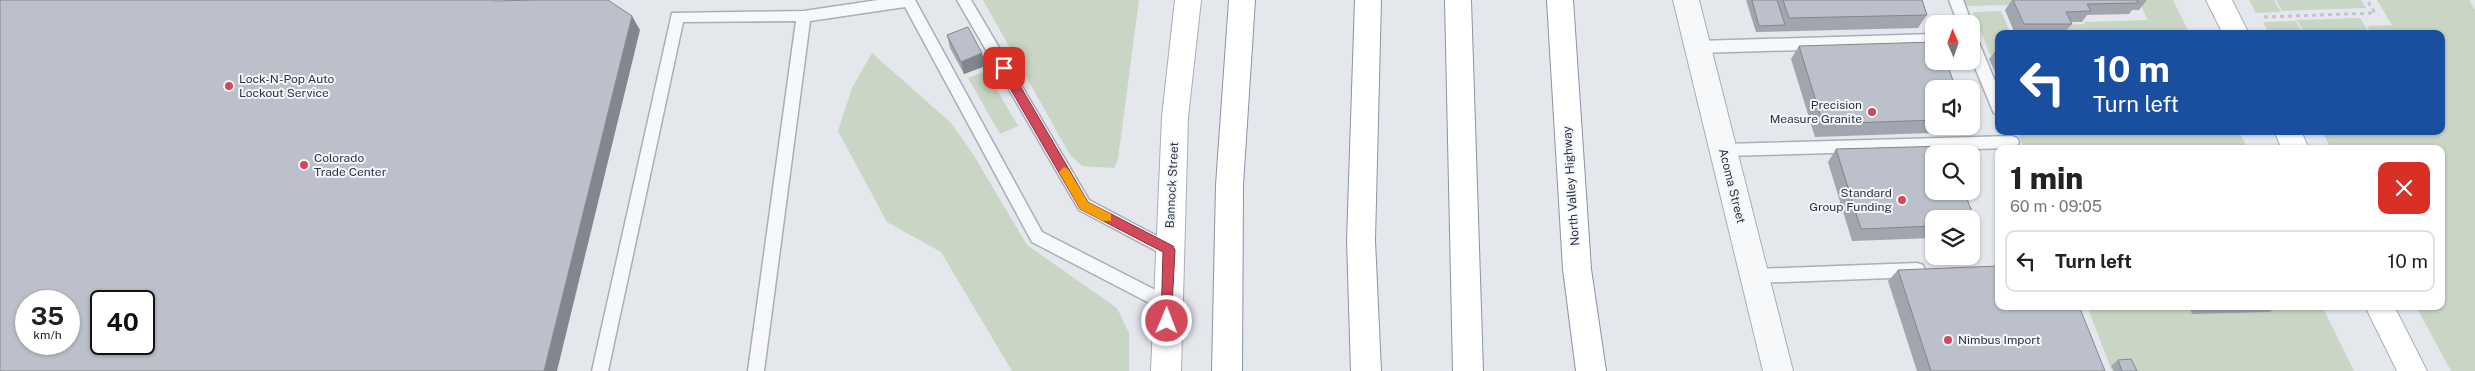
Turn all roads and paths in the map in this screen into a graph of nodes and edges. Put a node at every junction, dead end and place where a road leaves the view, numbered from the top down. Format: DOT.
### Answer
graph roads {
  1 [pos="964,0"];
  2 [pos="1188,0"];
  3 [pos="1242,0"];
  4 [pos="1368,0"];
  5 [pos="1458,0"];
  6 [pos="1560,0"];
  7 [pos="1686,0"];
  8 [pos="1956,0"];
  9 [pos="2219,0"];
  10 [pos="2367,0"];
  11 [pos="908,1"];
  12 [pos="1962,15"];
  13 [pos="804,16"];
  14 [pos="2256,17"];
  15 [pos="2234,30"];
  16 [pos="1925,40"];
  17 [pos="1698,47"];
  18 [pos="1980,62"];
  19 [pos="1995,99"];
  20 [pos="2011,141"];
  21 [pos="1723,150"];
  22 [pos="1169,250"];
  23 [pos="1931,270"];
  24 [pos="1755,276"];
  25 [pos="1167,304"];
  26 [pos="2381,310"];
  27 [pos="600,371"];
  28 [pos="756,371"];
  29 [pos="1166,371"];
  30 [pos="1227,371"];
  31 [pos="1366,371"];
  32 [pos="1468,371"];
  33 [pos="1591,371"];
  34 [pos="1778,371"];
  35 [pos="2412,371"];
  1 -- 22 [label="lane"];
  2 -- 22 [label="main road, Bannock Street"];
  3 -- 30 [label="main road"];
  4 -- 31 [label="main road"];
  5 -- 32 [label="main road"];
  6 -- 33 [label="main road, North Valley Highway"];
  7 -- 17 [label="street, Acoma Street"];
  8 -- 12 [label="lane"];
  9 -- 15 [label="main road"];
  10 -- 14 [label="path"];
  11 -- 13 [label="lane"];
  11 -- 25 [label="lane"];
  13 -- 27 [label="lane"];
  13 -- 28 [label="lane"];
  16 -- 17 [label="lane"];
  17 -- 21 [label="street, Acoma Street"];
  18 -- 19 [label="lane"];
  20 -- 21 [label="lane"];
  21 -- 24 [label="street, Acoma Street"];
  22 -- 25 [label="main road, Bannock Street"];
  23 -- 24 [label="lane"];
  24 -- 34 [label="street, Acoma Street"];
  25 -- 29 [label="main road, Bannock Street"];
  26 -- 35 [label="main road"];
}
